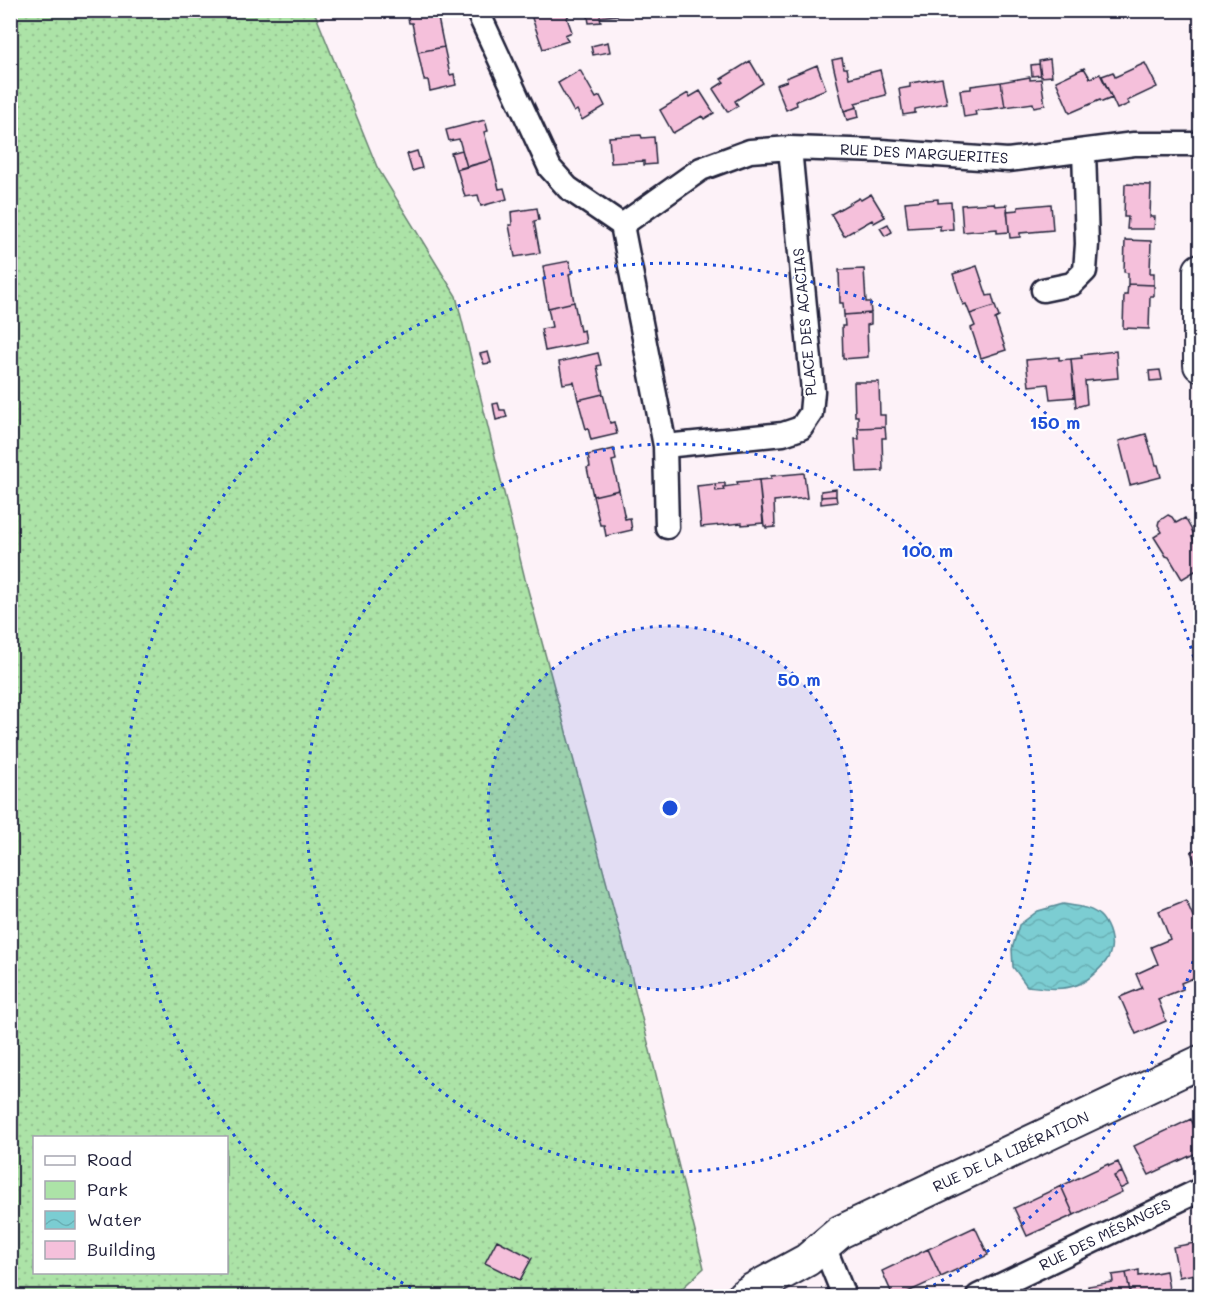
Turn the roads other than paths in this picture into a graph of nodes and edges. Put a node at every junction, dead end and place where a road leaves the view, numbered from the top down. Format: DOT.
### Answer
graph roads {
  1 [pos="477,10"];
  2 [pos="1200,144"];
  3 [pos="790,148"];
  4 [pos="1084,151"];
  5 [pos="622,225"];
  6 [pos="1200,270"];
  7 [pos="1043,290"];
  8 [pos="1200,365"];
  9 [pos="665,446"];
  10 [pos="667,527"];
  11 [pos="1200,1062"];
  12 [pos="1200,1190"];
  13 [pos="824,1246"];
  14 [pos="743,1296"];
  15 [pos="844,1296"];
  16 [pos="978,1296"];
  1 -- 5 [label="street"];
  2 -- 4 [label="street, RUE DES MARGUERITES"];
  3 -- 4 [label="street, RUE DES MARGUERITES"];
  3 -- 5 [label="street"];
  3 -- 9 [label="street, PLACE DES ACACIAS"];
  4 -- 7 [label="street"];
  5 -- 9 [label="street"];
  6 -- 8 [label="street"];
  9 -- 10 [label="street"];
  11 -- 13 [label="street, RUE DE LA LIBÉRATION"];
  12 -- 16 [label="street, RUE DES MÉSANGES"];
  13 -- 14 [label="street, RUE DE LA LIBÉRATION"];
  13 -- 15 [label="street"];
}
